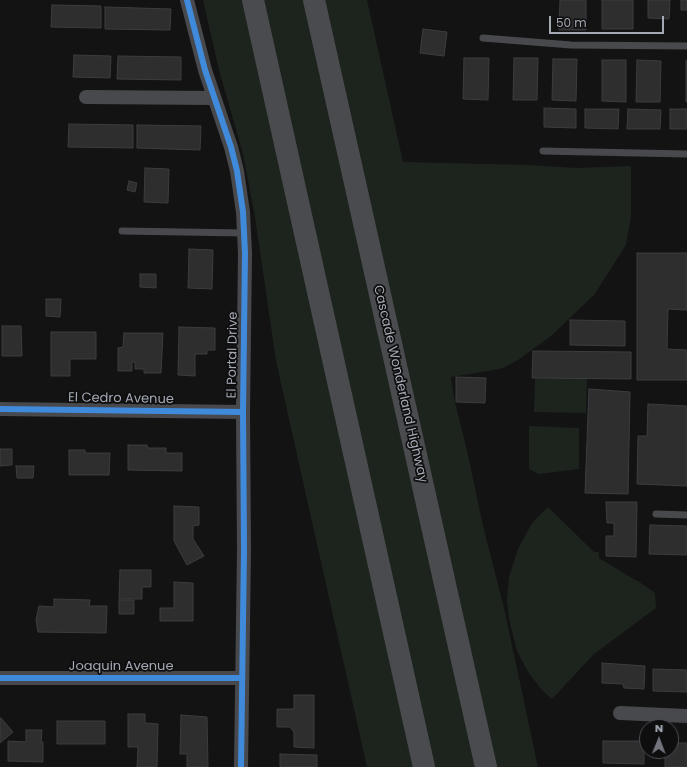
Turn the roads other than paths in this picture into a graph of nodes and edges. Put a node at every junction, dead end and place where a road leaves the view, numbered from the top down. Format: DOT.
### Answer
graph roads {
  1 [pos="187,0"];
  2 [pos="254,0"];
  3 [pos="314,0"];
  4 [pos="483,38"];
  5 [pos="687,46"];
  6 [pos="86,97"];
  7 [pos="213,98"];
  8 [pos="543,151"];
  9 [pos="687,154"];
  10 [pos="122,231"];
  11 [pos="244,233"];
  12 [pos="0,409"];
  13 [pos="243,412"];
  14 [pos="656,514"];
  15 [pos="687,515"];
  16 [pos="0,678"];
  17 [pos="242,678"];
  18 [pos="620,713"];
  19 [pos="687,716"];
  20 [pos="241,767"];
  21 [pos="424,767"];
  22 [pos="486,767"];
  1 -- 7 [label="street, El Portal Drive"];
  2 -- 21 [label="highway"];
  3 -- 22 [label="highway, Cascade Wonderland Highway"];
  4 -- 5 [label="lane"];
  6 -- 7 [label="street"];
  7 -- 11 [label="street, El Portal Drive"];
  8 -- 9 [label="lane"];
  10 -- 11 [label="lane"];
  11 -- 13 [label="street, El Portal Drive"];
  12 -- 13 [label="street, El Cedro Avenue"];
  13 -- 17 [label="street, El Portal Drive"];
  14 -- 15 [label="lane"];
  16 -- 17 [label="street, Joaquin Avenue"];
  17 -- 20 [label="street, El Portal Drive"];
  18 -- 19 [label="street"];
}
